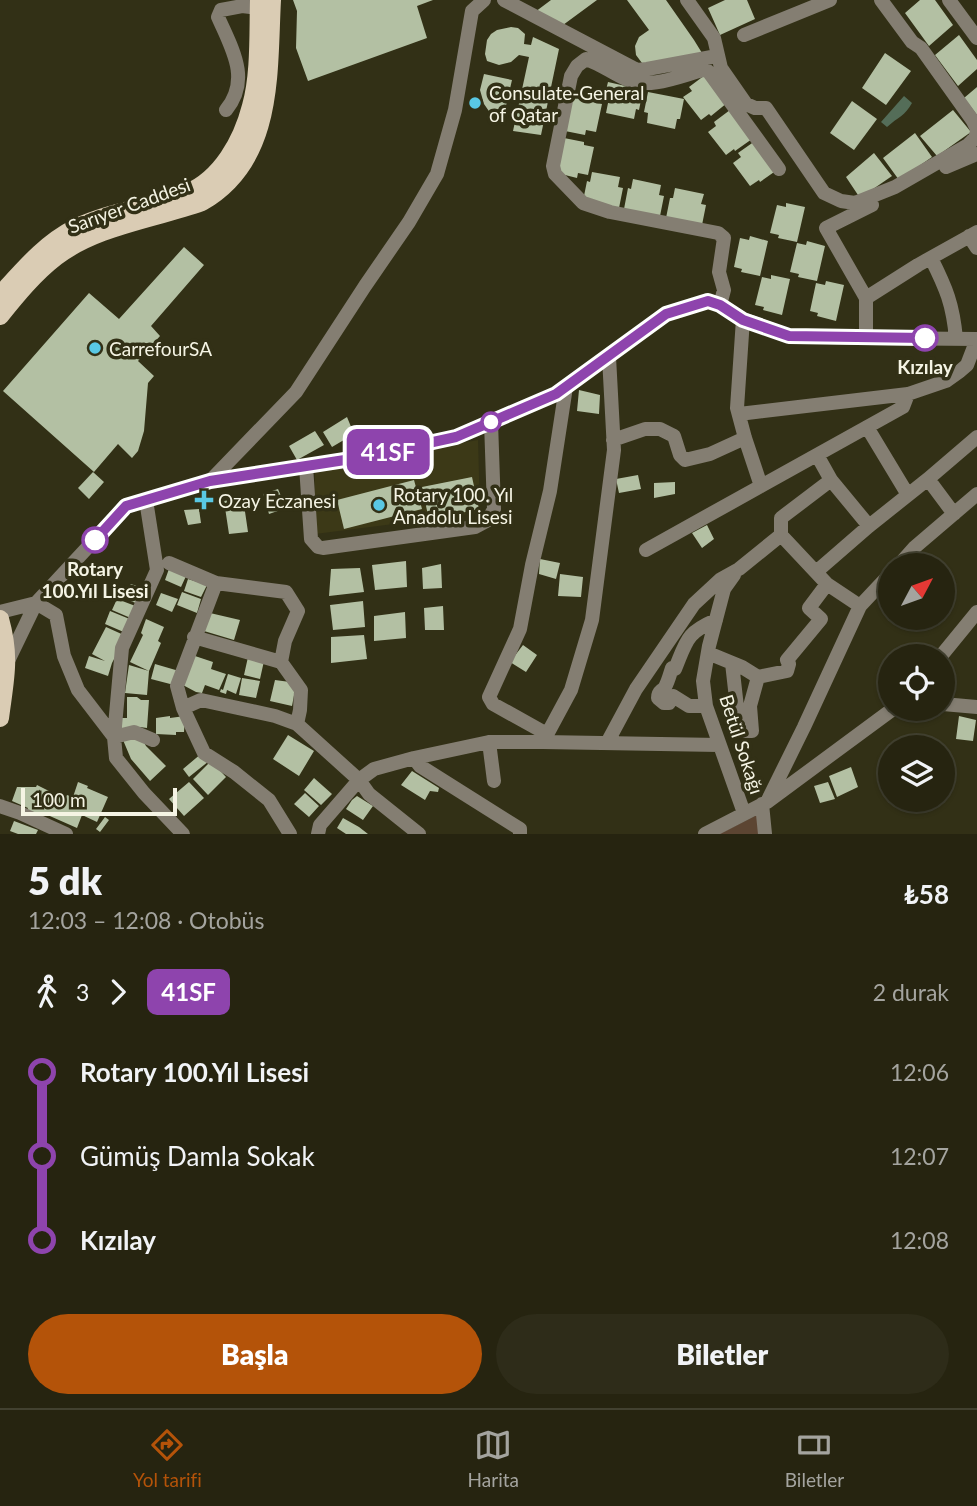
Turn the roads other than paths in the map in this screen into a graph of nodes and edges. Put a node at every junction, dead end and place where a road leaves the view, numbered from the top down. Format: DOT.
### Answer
graph roads {
  1 [pos="484,0"];
  2 [pos="504,0"];
  3 [pos="687,0"];
  4 [pos="830,0"];
  5 [pos="881,0"];
  6 [pos="949,0"];
  7 [pos="263,3"];
  8 [pos="471,6"];
  9 [pos="744,35"];
  10 [pos="977,38"];
  11 [pos="717,56"];
  12 [pos="226,110"];
  13 [pos="977,131"];
  14 [pos="977,153"];
  15 [pos="779,169"];
  16 [pos="974,239"];
  17 [pos="931,258"];
  18 [pos="0,295"];
  19 [pos="866,298"];
  20 [pos="720,305"];
  21 [pos="0,316"];
  22 [pos="743,320"];
  23 [pos="866,338"];
  24 [pos="956,339"];
  25 [pos="977,339"];
  26 [pos="609,357"];
  27 [pos="566,387"];
  28 [pos="908,394"];
  29 [pos="739,414"];
  30 [pos="491,422"];
  31 [pos="867,428"];
  32 [pos="977,437"];
  33 [pos="745,438"];
  34 [pos="613,440"];
  35 [pos="817,455"];
  36 [pos="306,466"];
  37 [pos="928,479"];
  38 [pos="831,480"];
  39 [pos="210,481"];
  40 [pos="761,486"];
  41 [pos="977,494"];
  42 [pos="908,495"];
  43 [pos="146,500"];
  44 [pos="954,514"];
  45 [pos="869,526"];
  46 [pos="781,535"];
  47 [pos="646,550"];
  48 [pos="909,553"];
  49 [pos="169,563"];
  50 [pos="739,569"];
  51 [pos="816,572"];
  52 [pos="216,583"];
  53 [pos="827,584"];
  54 [pos="878,587"];
  55 [pos="36,603"];
  56 [pos="860,606"];
  57 [pos="0,612"];
  58 [pos="977,612"];
  59 [pos="0,619"];
  60 [pos="716,620"];
  61 [pos="194,637"];
  62 [pos="951,644"];
  63 [pos="708,653"];
  64 [pos="4,661"];
  65 [pos="281,662"];
  66 [pos="732,663"];
  67 [pos="758,677"];
  68 [pos="706,706"];
  69 [pos="955,706"];
  70 [pos="977,707"];
  71 [pos="183,708"];
  72 [pos="0,718"];
  73 [pos="878,720"];
  74 [pos="297,724"];
  75 [pos="114,737"];
  76 [pos="545,738"];
  77 [pos="153,740"];
  78 [pos="489,742"];
  79 [pos="607,743"];
  80 [pos="719,745"];
  81 [pos="414,758"];
  82 [pos="359,780"];
  83 [pos="494,781"];
  84 [pos="764,803"];
  85 [pos="0,806"];
  86 [pos="744,813"];
  87 [pos="66,834"];
  88 [pos="183,834"];
  89 [pos="290,834"];
  90 [pos="318,834"];
  91 [pos="419,834"];
  92 [pos="520,834"];
  93 [pos="705,834"];
  94 [pos="765,834"];
  1 -- 8 [label="street"];
  2 -- 11 [label="street"];
  3 -- 11 [label="street"];
  4 -- 9 [label="street"];
  5 -- 13 [label="street"];
  6 -- 10 [label="street"];
  7 -- 12 [label="street"];
  7 -- 18 [label="main road, Sarıyer Caddesi"];
  7 -- 21 [label="main road, Sarıyer Caddesi"];
  8 -- 39 [label="street"];
  11 -- 13 [label="street"];
  14 -- 19 [label="street"];
  15 -- 20 [label="street"];
  16 -- 17 [label="street"];
  17 -- 19 [label="street"];
  17 -- 24 [label="street"];
  19 -- 23 [label="street"];
  20 -- 22 [label="street"];
  20 -- 26 [label="street"];
  22 -- 23 [label="street"];
  22 -- 29 [label="street"];
  23 -- 24 [label="street"];
  24 -- 25 [label="street"];
  25 -- 28 [label="street"];
  26 -- 27 [label="street"];
  26 -- 34 [label="street"];
  27 -- 30 [label="street"];
  27 -- 76 [label="street"];
  28 -- 29 [label="street"];
  28 -- 31 [label="street"];
  29 -- 33 [label="street"];
  30 -- 36 [label="street"];
  30 -- 36 [label="street"];
  31 -- 35 [label="street"];
  31 -- 42 [label="street"];
  32 -- 37 [label="street"];
  33 -- 34 [label="street"];
  33 -- 40 [label="street"];
  34 -- 76 [label="street"];
  35 -- 38 [label="street"];
  35 -- 40 [label="street"];
  36 -- 39 [label="street"];
  37 -- 42 [label="street"];
  37 -- 44 [label="street"];
  38 -- 45 [label="street"];
  38 -- 46 [label="street"];
  39 -- 43 [label="street"];
  40 -- 47 [label="street"];
  41 -- 44 [label="street"];
  42 -- 45 [label="street"];
  43 -- 55 [label="street"];
  43 -- 75 [label="street"];
  44 -- 48 [label="street"];
  45 -- 51 [label="street"];
  46 -- 50 [label="street"];
  46 -- 51 [label="street"];
  49 -- 52 [label="street"];
  50 -- 60 [label="street, Betül Sokağı"];
  50 -- 79 [label="street"];
  51 -- 53 [label="street"];
  52 -- 61 [label="street"];
  52 -- 65 [label="street"];
  53 -- 56 [label="street"];
  53 -- 67 [label="street"];
  54 -- 56 [label="street"];
  55 -- 57 [label="street"];
  55 -- 64 [label="street"];
  55 -- 75 [label="street"];
  56 -- 84 [label="street"];
  58 -- 62 [label="street"];
  59 -- 64 [label="main road"];
  60 -- 63 [label="street, Betül Sokağı"];
  60 -- 68 [label="street"];
  61 -- 65 [label="street"];
  61 -- 71 [label="street"];
  63 -- 66 [label="street"];
  63 -- 68 [label="street, Betül Sokağı"];
  64 -- 72 [label="main road"];
  65 -- 74 [label="street"];
  66 -- 67 [label="street"];
  66 -- 67 [label="street"];
  68 -- 80 [label="street, Betül Sokağı"];
  69 -- 70 [label="street"];
  71 -- 74 [label="street"];
  71 -- 89 [label="street"];
  73 -- 84 [label="street"];
  74 -- 82 [label="street"];
  75 -- 77 [label="street"];
  75 -- 88 [label="street"];
  76 -- 78 [label="street"];
  76 -- 79 [label="street"];
  78 -- 81 [label="street"];
  78 -- 83 [label="street"];
  79 -- 80 [label="street"];
  80 -- 86 [label="street, Betül Sokağı"];
  81 -- 82 [label="street"];
  81 -- 92 [label="street"];
  82 -- 90 [label="street"];
  82 -- 91 [label="street"];
  84 -- 86 [label="street"];
  84 -- 94 [label="street"];
  85 -- 87 [label="street"];
  86 -- 93 [label="street"];
}
